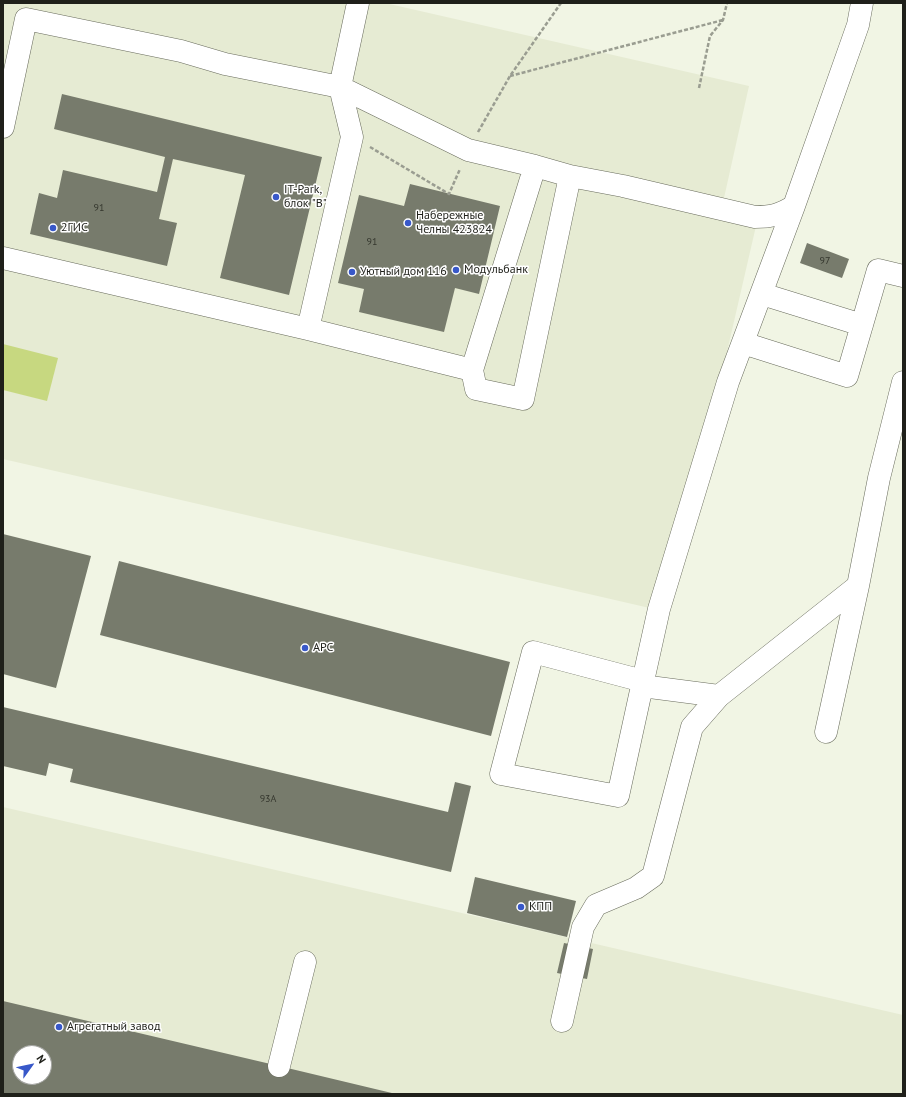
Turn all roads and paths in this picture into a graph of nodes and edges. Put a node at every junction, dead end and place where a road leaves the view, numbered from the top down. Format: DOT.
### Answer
graph roads {
  1 [pos="358,3"];
  2 [pos="561,3"];
  3 [pos="727,3"];
  4 [pos="862,3"];
  5 [pos="723,20"];
  6 [pos="510,76"];
  7 [pos="340,87"];
  8 [pos="699,88"];
  9 [pos="3,128"];
  10 [pos="352,137"];
  11 [pos="468,150"];
  12 [pos="535,166"];
  13 [pos="570,176"];
  14 [pos="794,206"];
  15 [pos="3,258"];
  16 [pos="903,276"];
  17 [pos="762,294"];
  18 [pos="862,325"];
  19 [pos="308,329"];
  20 [pos="743,343"];
  21 [pos="472,370"];
  22 [pos="903,382"];
  23 [pos="858,586"];
  24 [pos="642,684"];
  25 [pos="719,696"];
  26 [pos="826,732"];
  27 [pos="305,962"];
  28 [pos="562,1021"];
  29 [pos="279,1066"];
  1 -- 7 [label="lane"];
  2 -- 6 [label="path"];
  3 -- 5 [label="path"];
  4 -- 14 [label="lane"];
  5 -- 6 [label="path"];
  5 -- 8 [label="path"];
  6 -- 11 [label="path"];
  7 -- 9 [label="lane"];
  7 -- 10 [label="lane"];
  7 -- 11 [label="lane"];
  10 -- 11 [label="path"];
  10 -- 19 [label="lane"];
  11 -- 12 [label="lane"];
  12 -- 13 [label="lane"];
  12 -- 21 [label="lane"];
  13 -- 14 [label="lane"];
  13 -- 21 [label="lane"];
  14 -- 17 [label="lane"];
  15 -- 19 [label="lane"];
  16 -- 18 [label="lane"];
  17 -- 18 [label="lane"];
  17 -- 20 [label="lane"];
  18 -- 20 [label="lane"];
  19 -- 21 [label="lane"];
  20 -- 24 [label="lane"];
  22 -- 23 [label="lane"];
  23 -- 25 [label="lane"];
  23 -- 26 [label="lane"];
  24 -- 24 [label="lane"];
  24 -- 25 [label="lane"];
  25 -- 28 [label="lane"];
  27 -- 29 [label="lane"];
}
